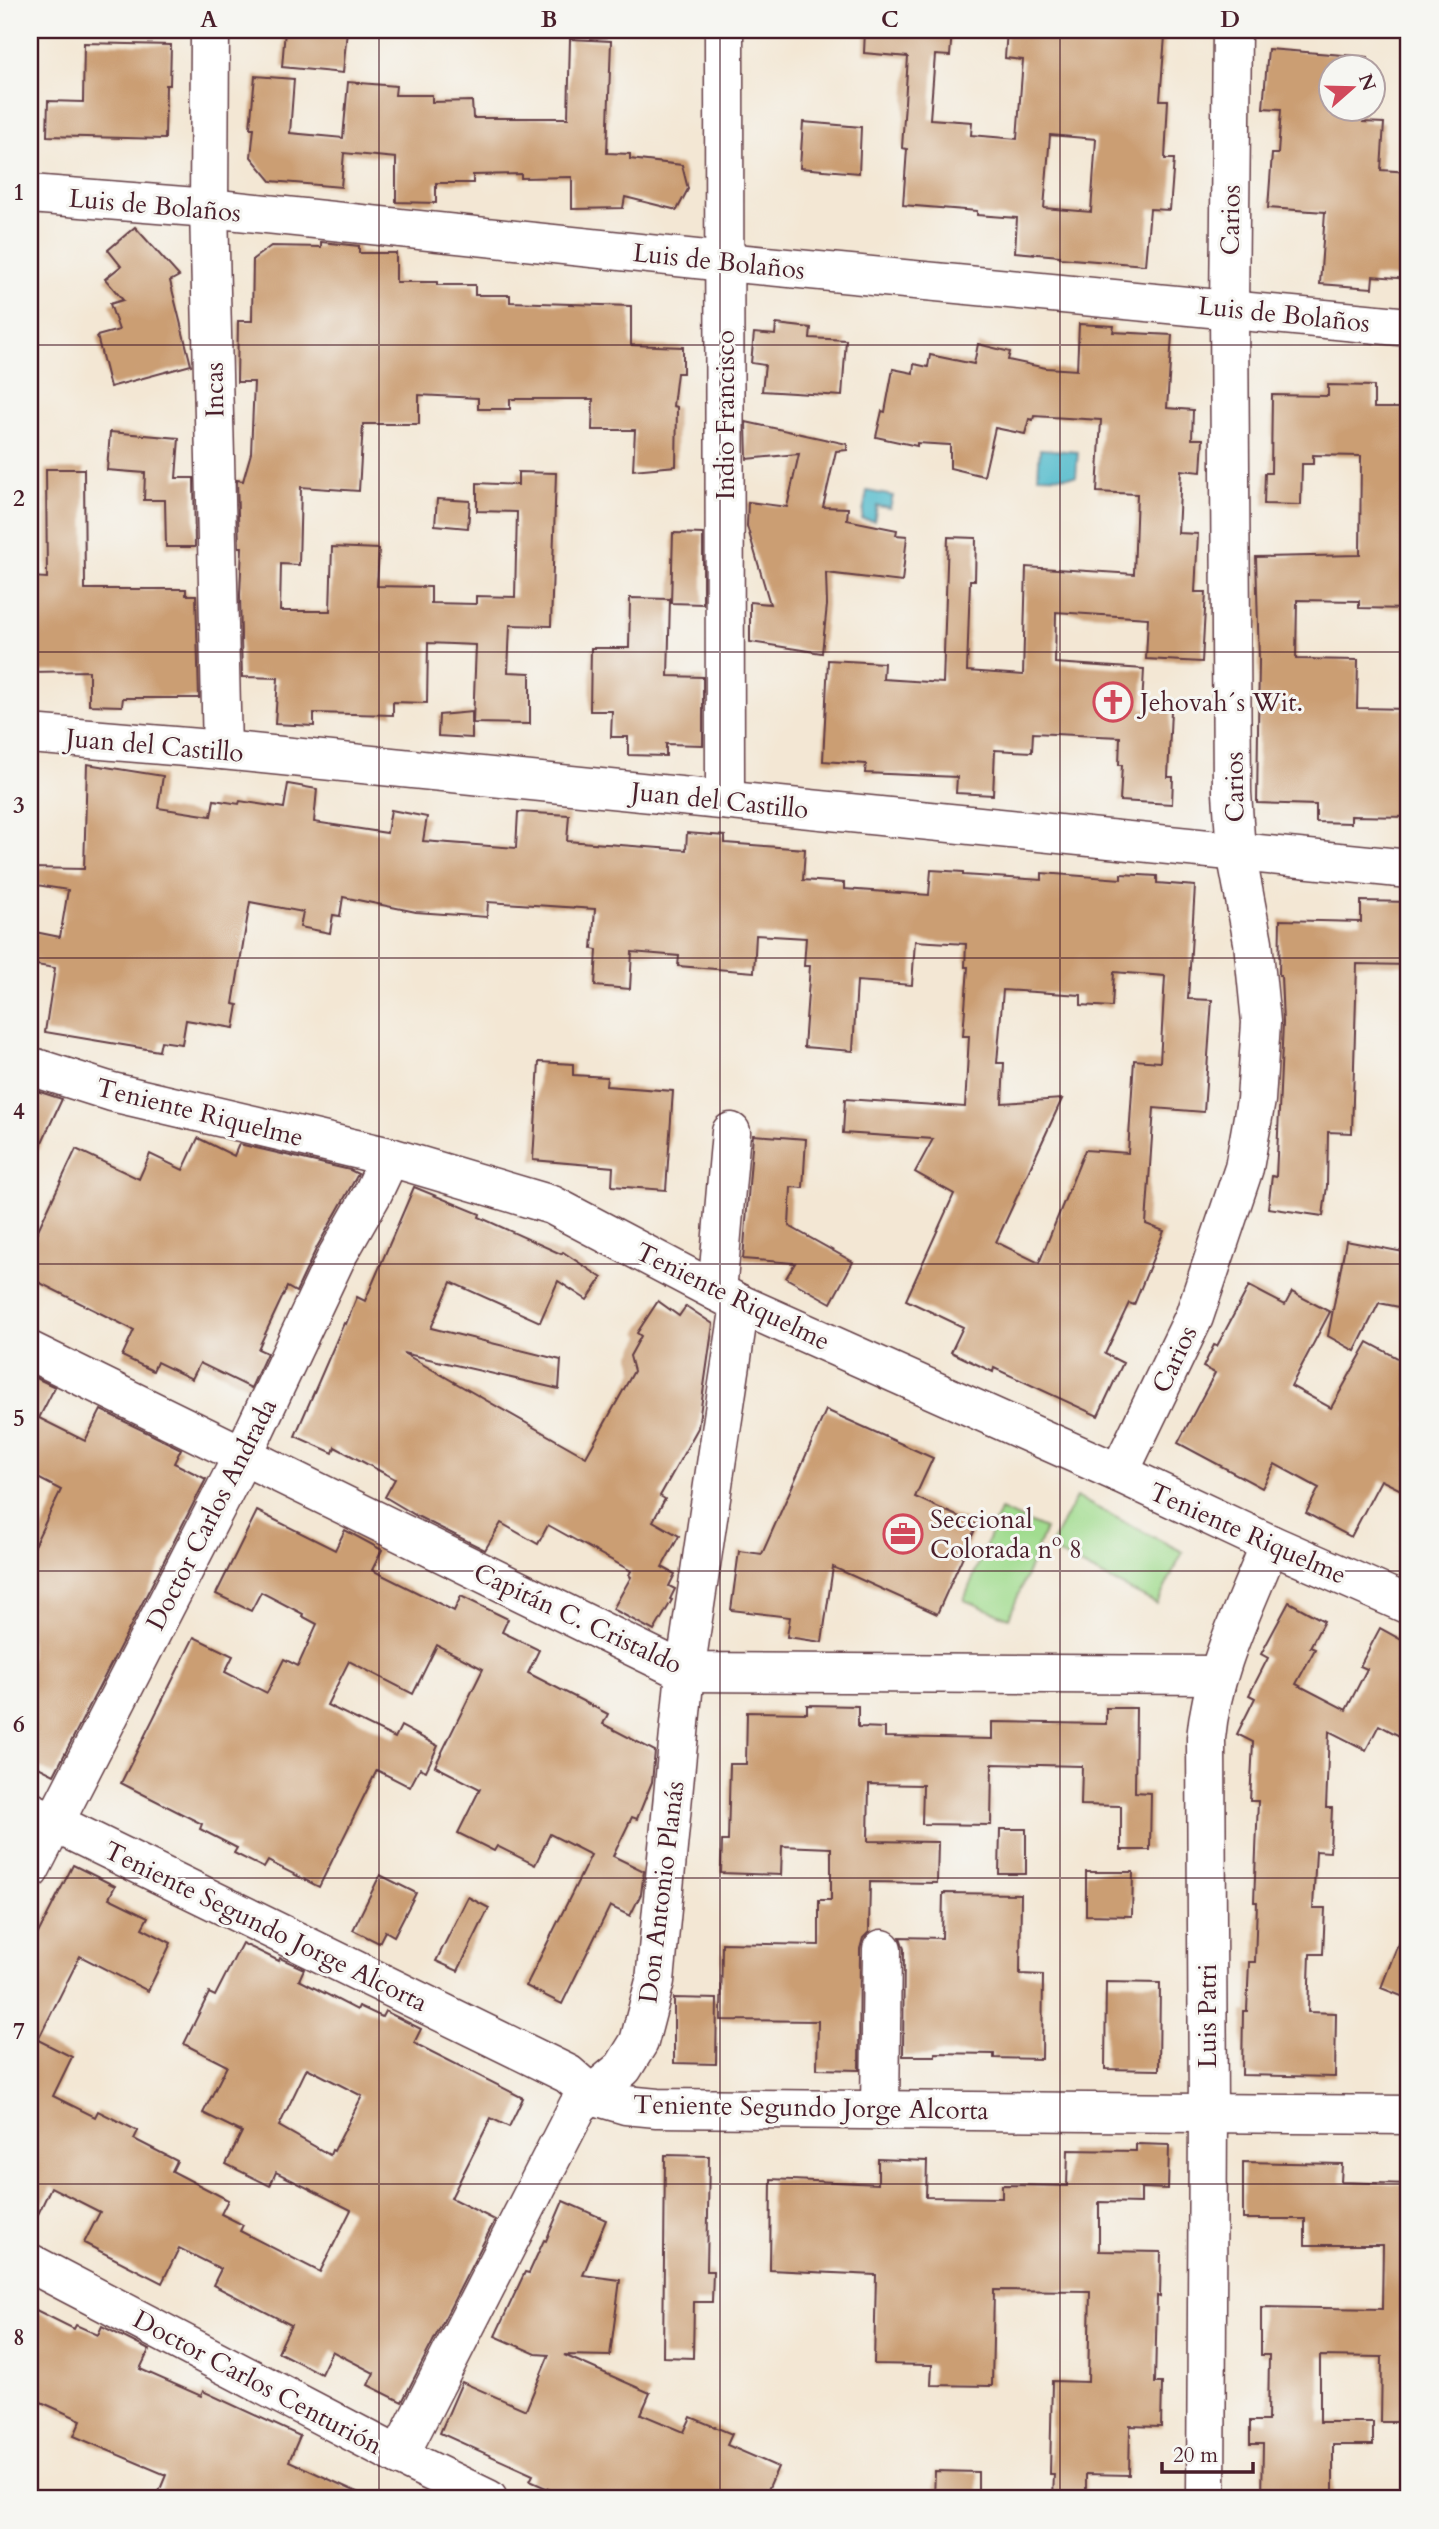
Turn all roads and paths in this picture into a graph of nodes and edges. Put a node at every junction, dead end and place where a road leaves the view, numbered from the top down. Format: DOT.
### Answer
graph roads {
  1 [pos="210,30"];
  2 [pos="724,30"];
  3 [pos="1232,30"];
  4 [pos="30,194"];
  5 [pos="209,208"];
  6 [pos="725,262"];
  7 [pos="1229,309"];
  8 [pos="1409,327"];
  9 [pos="30,734"];
  10 [pos="222,750"];
  11 [pos="725,800"];
  12 [pos="1236,852"];
  13 [pos="1409,869"];
  14 [pos="30,1066"];
  15 [pos="731,1132"];
  16 [pos="390,1157"];
  17 [pos="729,1298"];
  18 [pos="30,1351"];
  19 [pos="243,1455"];
  20 [pos="1119,1473"];
  21 [pos="1270,1544"];
  22 [pos="1409,1605"];
  23 [pos="685,1672"];
  24 [pos="1217,1675"];
  25 [pos="42,1817"];
  26 [pos="30,1870"];
  27 [pos="882,1950"];
  28 [pos="592,2095"];
  29 [pos="880,2110"];
  30 [pos="1208,2113"];
  31 [pos="1409,2115"];
  32 [pos="30,2263"];
  33 [pos="399,2456"];
  34 [pos="488,2499"];
  35 [pos="1206,2499"];
  1 -- 5 [label="street, Incas"];
  2 -- 6 [label="street, Indio Francisco"];
  3 -- 7 [label="street, Carios"];
  4 -- 5 [label="street, Luis de Bolaños"];
  5 -- 6 [label="street, Luis de Bolaños"];
  5 -- 10 [label="street, Incas"];
  6 -- 7 [label="street, Luis de Bolaños"];
  6 -- 11 [label="street, Indio Francisco"];
  7 -- 8 [label="street, Luis de Bolaños"];
  7 -- 12 [label="street, Carios"];
  9 -- 10 [label="street, Juan del Castillo"];
  10 -- 11 [label="street, Juan del Castillo"];
  11 -- 12 [label="street, Juan del Castillo"];
  12 -- 13 [label="street, Juan del Castillo"];
  12 -- 20 [label="street, Carios"];
  14 -- 16 [label="street, Teniente Riquelme"];
  15 -- 17 [label="street, Don Antonio Planás"];
  16 -- 17 [label="street, Teniente Riquelme"];
  16 -- 19 [label="street, Doctor Carlos Andrada"];
  17 -- 20 [label="street, Teniente Riquelme"];
  17 -- 23 [label="street, Don Antonio Planás"];
  18 -- 19 [label="street, Capitán C. Cristaldo"];
  19 -- 23 [label="street, Capitán C. Cristaldo"];
  19 -- 25 [label="street, Doctor Carlos Andrada"];
  20 -- 21 [label="street, Teniente Riquelme"];
  21 -- 22 [label="street, Teniente Riquelme"];
  21 -- 24 [label="street, Luis Patri"];
  23 -- 24 [label="street, Capitán C. Cristaldo"];
  23 -- 28 [label="street, Don Antonio Planás"];
  24 -- 30 [label="street, Luis Patri"];
  25 -- 26 [label="street, Doctor Carlos Andrada"];
  25 -- 28 [label="street, Teniente Segundo Jorge Alcorta"];
  27 -- 29 [label="street"];
  28 -- 29 [label="street, Teniente Segundo Jorge Alcorta"];
  28 -- 33 [label="street, Don Antonio Planás"];
  29 -- 30 [label="street, Teniente Segundo Jorge Alcorta"];
  30 -- 31 [label="street, Teniente Segundo Jorge Alcorta"];
  30 -- 35 [label="street, Luis Patri"];
  32 -- 33 [label="street, Doctor Carlos Centurión"];
  33 -- 34 [label="street, Doctor Carlos Centurión"];
}
